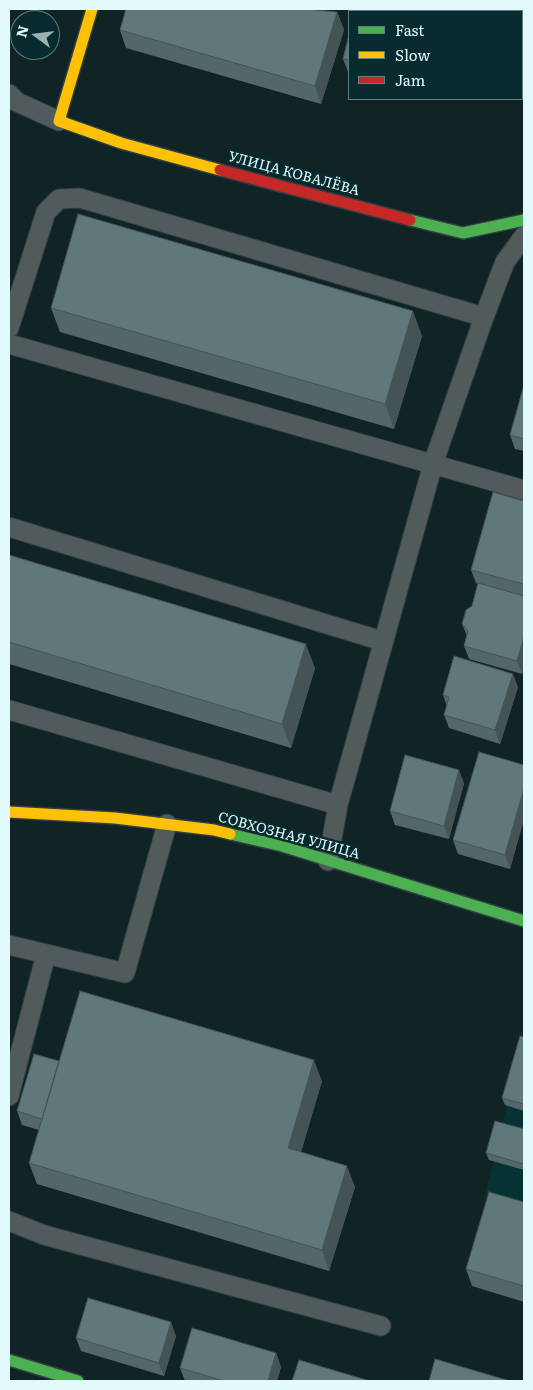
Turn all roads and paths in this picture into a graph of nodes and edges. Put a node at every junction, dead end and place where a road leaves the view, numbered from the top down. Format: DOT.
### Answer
graph roads {
  1 [pos="92,9"];
  2 [pos="9,94"];
  3 [pos="59,122"];
  4 [pos="524,220"];
  5 [pos="524,236"];
  6 [pos="484,317"];
  7 [pos="9,328"];
  8 [pos="9,344"];
  9 [pos="433,464"];
  10 [pos="524,490"];
  11 [pos="9,527"];
  12 [pos="382,642"];
  13 [pos="9,710"];
  14 [pos="338,805"];
  15 [pos="11,811"];
  16 [pos="167,824"];
  17 [pos="328,861"];
  18 [pos="524,922"];
  19 [pos="9,945"];
  20 [pos="46,954"];
  21 [pos="15,1049"];
  22 [pos="9,1096"];
  23 [pos="9,1221"];
  24 [pos="380,1326"];
  25 [pos="9,1360"];
  26 [pos="78,1381"];
  1 -- 3 [label="street"];
  2 -- 3 [label="lane"];
  3 -- 4 [label="street, УЛИЦА КОВАЛЁВА"];
  5 -- 6 [label="lane"];
  6 -- 7 [label="lane"];
  6 -- 9 [label="lane"];
  8 -- 9 [label="lane"];
  9 -- 10 [label="lane"];
  9 -- 12 [label="lane"];
  11 -- 12 [label="lane"];
  12 -- 14 [label="lane"];
  13 -- 14 [label="lane"];
  14 -- 17 [label="lane"];
  15 -- 16 [label="street, СОВХОЗНАЯ УЛИЦА"];
  16 -- 17 [label="street, СОВХОЗНАЯ УЛИЦА"];
  16 -- 20 [label="lane"];
  17 -- 18 [label="street, СОВХОЗНАЯ УЛИЦА"];
  19 -- 20 [label="lane"];
  20 -- 21 [label="lane"];
  21 -- 22 [label="lane"];
  23 -- 24 [label="lane"];
  25 -- 26 [label="street"];
}
